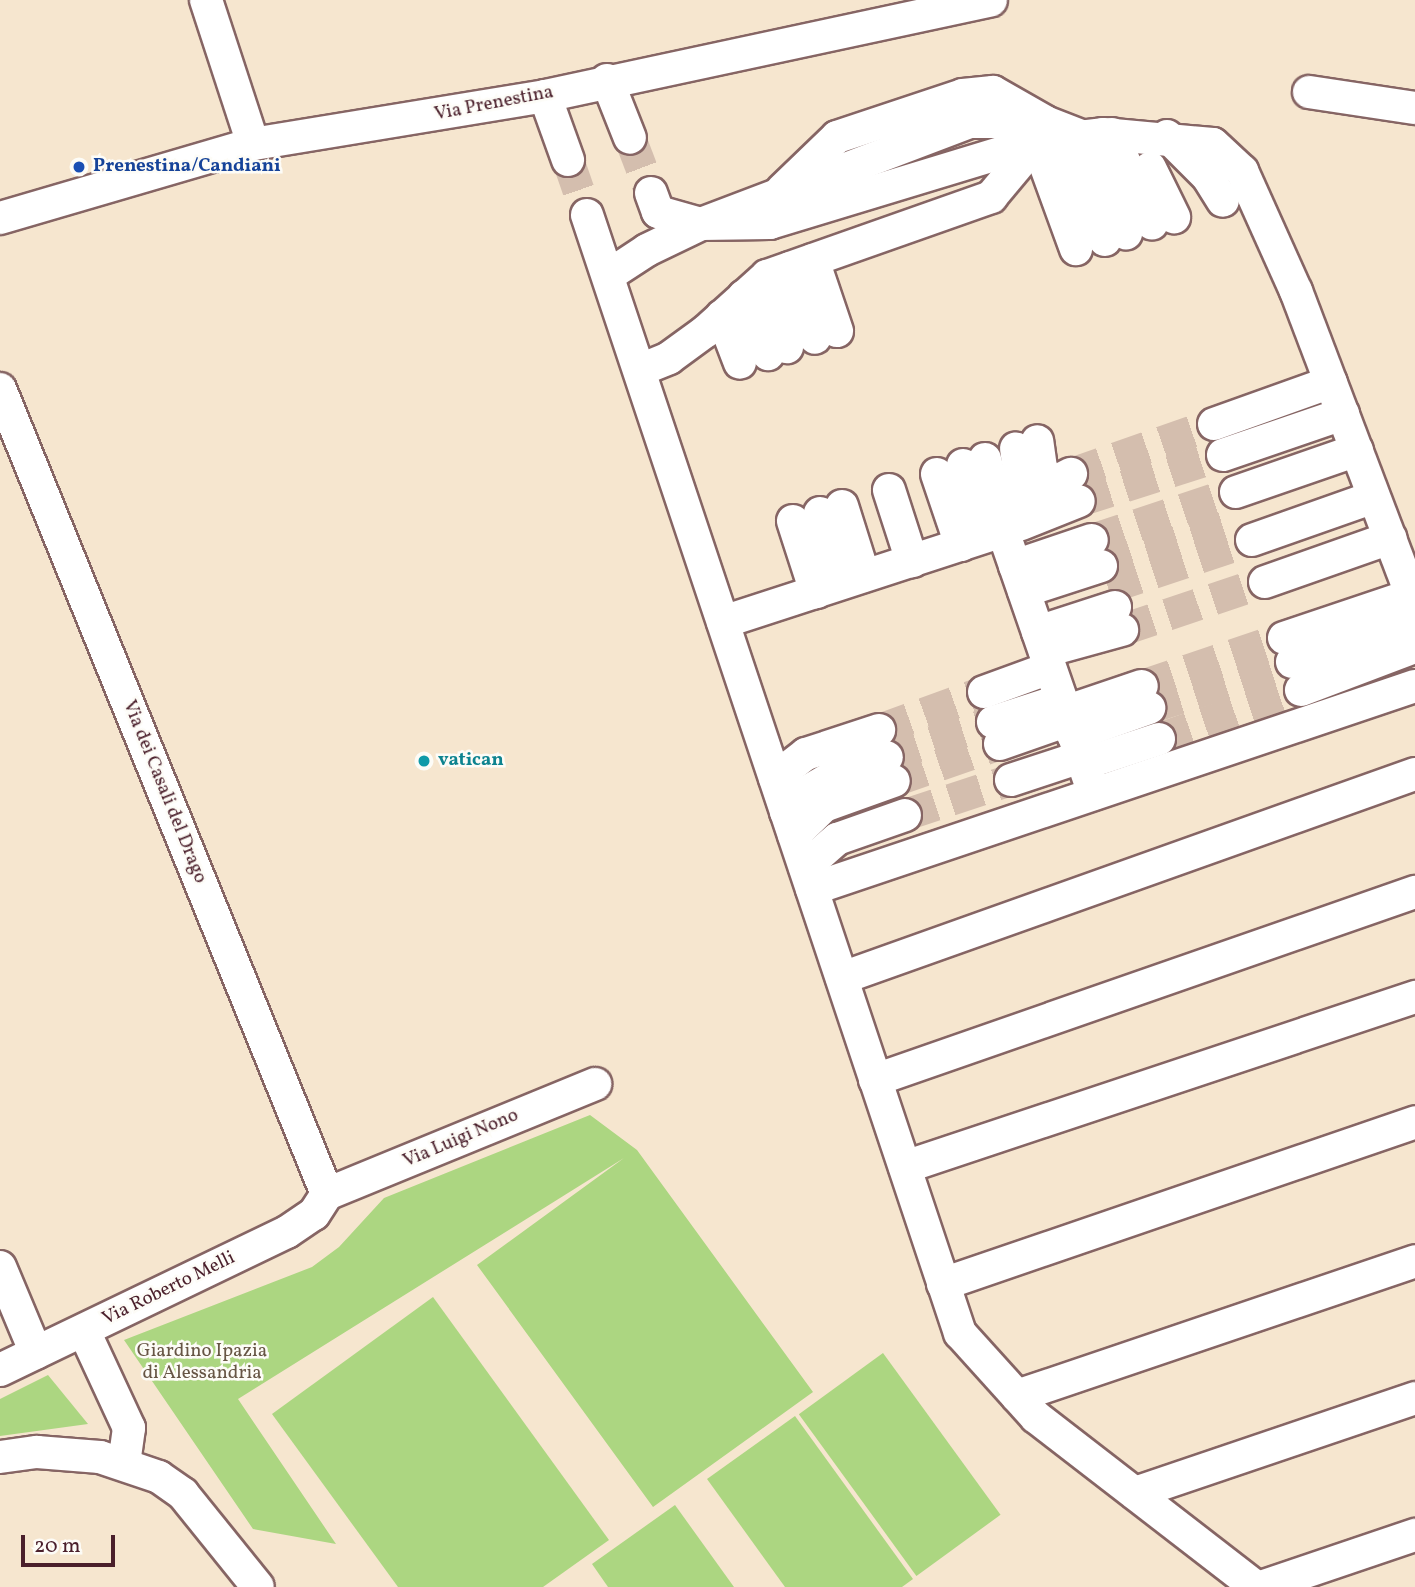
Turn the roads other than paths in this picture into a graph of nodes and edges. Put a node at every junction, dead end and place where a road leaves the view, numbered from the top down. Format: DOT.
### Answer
graph roads {
  1 [pos="206,0"];
  2 [pos="991,0"];
  3 [pos="607,80"];
  4 [pos="1309,92"];
  5 [pos="545,96"];
  6 [pos="1415,108"];
  7 [pos="1077,135"];
  8 [pos="1167,136"];
  9 [pos="630,138"];
  10 [pos="253,144"];
  11 [pos="568,160"];
  12 [pos="651,193"];
  13 [pos="587,215"];
  14 [pos="0,218"];
  15 [pos="701,223"];
  16 [pos="1151,225"];
  17 [pos="609,275"];
  18 [pos="757,291"];
  19 [pos="778,350"];
  20 [pos="640,370"];
  21 [pos="1331,382"];
  22 [pos="0,389"];
  23 [pos="1214,424"];
  24 [pos="1026,445"];
  25 [pos="1366,475"];
  26 [pos="879,493"];
  27 [pos="1244,518"];
  28 [pos="1097,554"];
  29 [pos="954,583"];
  30 [pos="1414,607"];
  31 [pos="723,622"];
  32 [pos="1415,647"];
  33 [pos="1415,686"];
  34 [pos="984,692"];
  35 [pos="1145,697"];
  36 [pos="1072,732"];
  37 [pos="997,733"];
  38 [pos="1159,739"];
  39 [pos="1415,774"];
  40 [pos="775,778"];
  41 [pos="1011,780"];
  42 [pos="1094,794"];
  43 [pos="905,816"];
  44 [pos="790,823"];
  45 [pos="808,878"];
  46 [pos="1415,892"];
  47 [pos="842,978"];
  48 [pos="1415,997"];
  49 [pos="876,1080"];
  50 [pos="594,1083"];
  51 [pos="1415,1122"];
  52 [pos="905,1167"];
  53 [pos="327,1194"];
  54 [pos="1415,1261"];
  55 [pos="0,1267"];
  56 [pos="943,1284"];
  57 [pos="84,1331"];
  58 [pos="36,1353"];
  59 [pos="0,1370"];
  60 [pos="1017,1396"];
  61 [pos="1415,1398"];
  62 [pos="0,1457"];
  63 [pos="124,1462"];
  64 [pos="1135,1493"];
  65 [pos="1415,1535"];
  66 [pos="258,1587"];
  67 [pos="1256,1587"];
  68 [pos="1261,1587"];
  1 -- 10 [label="street"];
  2 -- 3 [label="street, Via Prenestina"];
  3 -- 5 [label="street, Via Prenestina"];
  3 -- 9 [label="street"];
  4 -- 6 [label="street"];
  5 -- 10 [label="street, Via Prenestina"];
  5 -- 11 [label="street"];
  7 -- 8 [label="street"];
  7 -- 15 [label="street"];
  7 -- 15 [label="street"];
  7 -- 16 [label="street"];
  7 -- 16 [label="street"];
  7 -- 18 [label="street"];
  8 -- 16 [label="street"];
  8 -- 21 [label="street"];
  10 -- 14 [label="street, Via Prenestina"];
  12 -- 15 [label="street"];
  13 -- 17 [label="street"];
  15 -- 17 [label="street"];
  17 -- 20 [label="street"];
  18 -- 19 [label="street"];
  18 -- 19 [label="street"];
  18 -- 19 [label="street"];
  18 -- 20 [label="street"];
  20 -- 31 [label="street"];
  21 -- 23 [label="street"];
  21 -- 25 [label="street"];
  22 -- 53 [label="street, Via dei Casali del Drago"];
  24 -- 29 [label="street"];
  25 -- 27 [label="street"];
  25 -- 27 [label="street"];
  25 -- 27 [label="street"];
  25 -- 30 [label="street"];
  26 -- 29 [label="street"];
  26 -- 29 [label="street"];
  26 -- 29 [label="street"];
  26 -- 29 [label="street"];
  26 -- 29 [label="street"];
  28 -- 29 [label="street"];
  28 -- 29 [label="street"];
  28 -- 29 [label="street"];
  28 -- 29 [label="street"];
  29 -- 31 [label="street"];
  29 -- 34 [label="street"];
  29 -- 36 [label="street"];
  30 -- 32 [label="street"];
  31 -- 40 [label="street"];
  33 -- 42 [label="street"];
  35 -- 36 [label="street"];
  36 -- 37 [label="street"];
  36 -- 38 [label="street"];
  36 -- 41 [label="street"];
  36 -- 42 [label="street"];
  39 -- 47 [label="street"];
  40 -- 44 [label="street"];
  40 -- 44 [label="street"];
  42 -- 45 [label="street"];
  43 -- 45 [label="street"];
  44 -- 45 [label="street"];
  45 -- 47 [label="street"];
  46 -- 49 [label="street"];
  47 -- 49 [label="street"];
  48 -- 52 [label="street"];
  49 -- 52 [label="street"];
  50 -- 53 [label="street, Via Luigi Nono"];
  51 -- 56 [label="street"];
  52 -- 56 [label="street"];
  53 -- 57 [label="street, Via Roberto Melli"];
  54 -- 60 [label="street"];
  55 -- 58 [label="street"];
  56 -- 60 [label="street"];
  57 -- 58 [label="street, Via Roberto Melli"];
  57 -- 63 [label="street"];
  58 -- 59 [label="street, Via Roberto Melli"];
  60 -- 64 [label="street"];
  61 -- 64 [label="street"];
  62 -- 63 [label="street"];
  63 -- 66 [label="street"];
  64 -- 67 [label="street"];
  65 -- 68 [label="street"];
}
